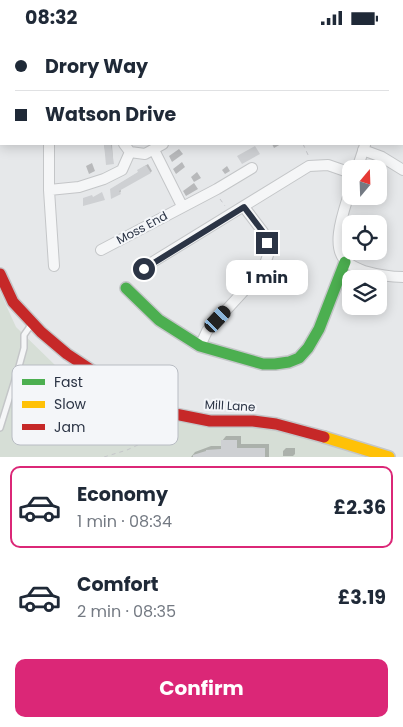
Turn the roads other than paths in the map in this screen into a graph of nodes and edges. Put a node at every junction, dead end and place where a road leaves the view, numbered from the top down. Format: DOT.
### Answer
graph roads {
  1 [pos="49,145"];
  2 [pos="162,145"];
  3 [pos="364,147"];
  4 [pos="127,148"];
  5 [pos="154,150"];
  6 [pos="360,160"];
  7 [pos="252,168"];
  8 [pos="342,170"];
  9 [pos="403,170"];
  10 [pos="49,190"];
  11 [pos="346,205"];
  12 [pos="182,206"];
  13 [pos="244,207"];
  14 [pos="101,250"];
  15 [pos="345,262"];
  16 [pos="54,266"];
  17 [pos="144,269"];
  18 [pos="0,274"];
  19 [pos="403,277"];
  20 [pos="126,288"];
  21 [pos="32,323"];
  22 [pos="200,346"];
  23 [pos="19,365"];
  24 [pos="84,365"];
  25 [pos="12,389"];
  26 [pos="178,414"];
  27 [pos="0,428"];
  28 [pos="385,457"];
  1 -- 10 [label="street"];
  2 -- 5 [label="street"];
  3 -- 6 [label="street"];
  3 -- 9 [label="street"];
  4 -- 5 [label="street"];
  4 -- 10 [label="street"];
  5 -- 12 [label="street, Moss End"];
  7 -- 12 [label="street, Moss End"];
  8 -- 13 [label="street"];
  10 -- 16 [label="street"];
  11 -- 15 [label="street"];
  12 -- 14 [label="street, Moss End"];
  13 -- 17 [label="street"];
  13 -- 22 [label="street"];
  15 -- 19 [label="street"];
  15 -- 22 [label="street"];
  18 -- 21 [label="street, Mill Lane"];
  20 -- 22 [label="street"];
  21 -- 23 [label="lane"];
  21 -- 24 [label="street, Mill Lane"];
  25 -- 27 [label="lane"];
  26 -- 28 [label="street, Mill Lane"];
}
